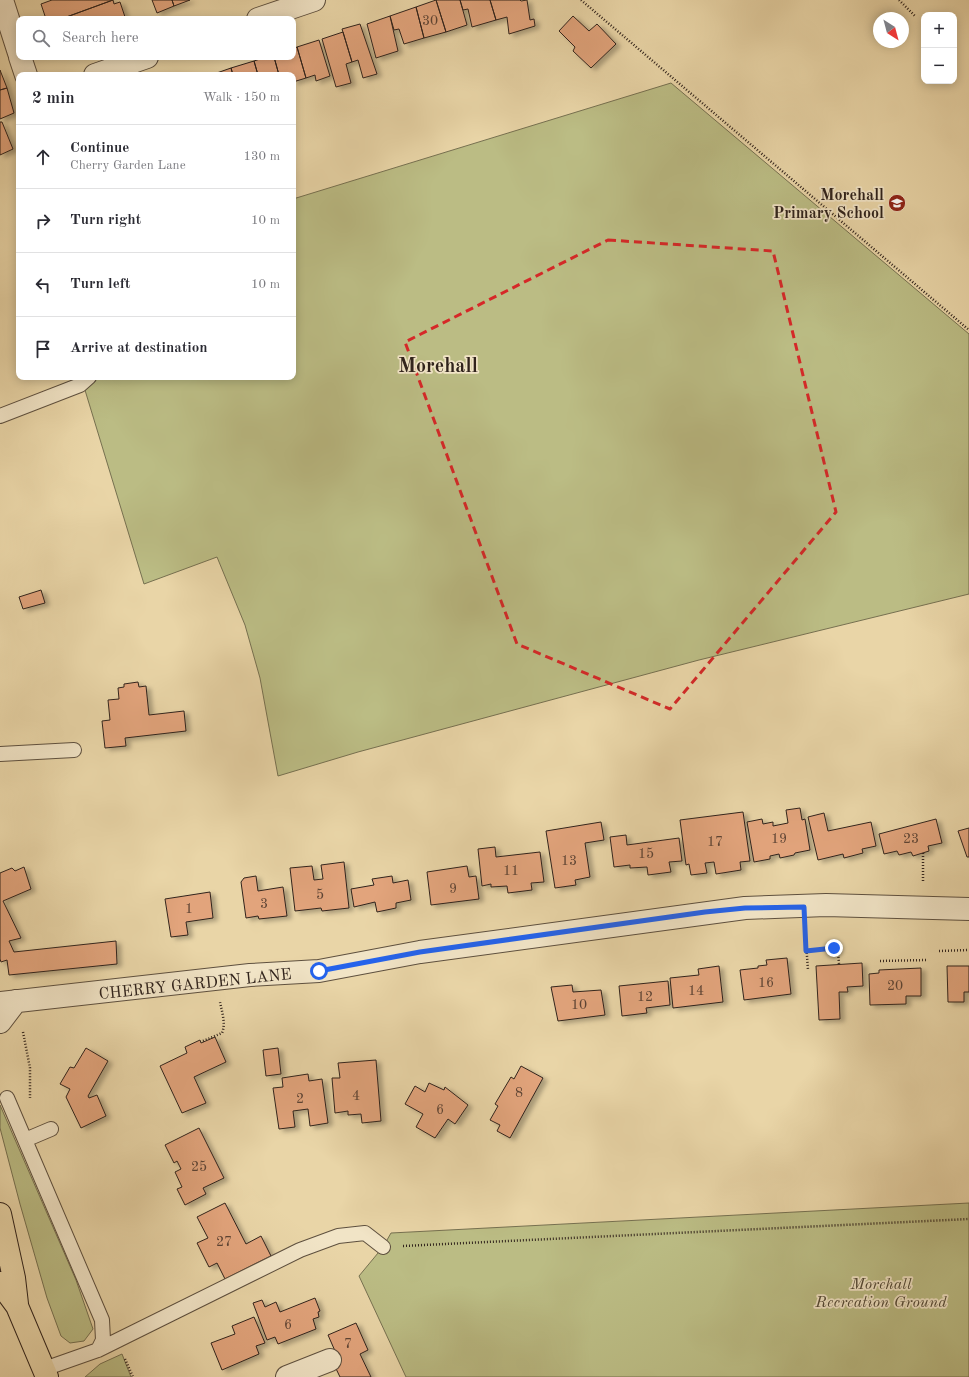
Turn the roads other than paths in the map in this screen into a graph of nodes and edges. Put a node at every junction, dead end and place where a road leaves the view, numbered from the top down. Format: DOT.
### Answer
graph roads {
  1 [pos="2,0"];
  2 [pos="314,0"];
  3 [pos="267,16"];
  4 [pos="16,44"];
  5 [pos="21,60"];
  6 [pos="138,60"];
  7 [pos="25,72"];
  8 [pos="104,72"];
  9 [pos="86,380"];
  10 [pos="0,416"];
  11 [pos="74,750"];
  12 [pos="0,754"];
  13 [pos="969,909"];
  14 [pos="5,999"];
  15 [pos="0,1022"];
  16 [pos="7,1098"];
  17 [pos="51,1129"];
  18 [pos="25,1140"];
  19 [pos="0,1214"];
  20 [pos="383,1247"];
  21 [pos="0,1283"];
  22 [pos="17,1306"];
  23 [pos="98,1350"];
  24 [pos="330,1360"];
  25 [pos="46,1373"];
  26 [pos="293,1376"];
  1 -- 4 [label="street"];
  2 -- 3 [label="street"];
  5 -- 7 [label="street"];
  6 -- 8 [label="street"];
  9 -- 10 [label="lane"];
  11 -- 12 [label="lane"];
  13 -- 14 [label="street, CHERRY GARDEN LANE"];
  14 -- 15 [label="street, CHERRY GARDEN LANE"];
  16 -- 18 [label="lane"];
  17 -- 18 [label="lane"];
  18 -- 23 [label="lane"];
  19 -- 22 [label="main road"];
  20 -- 23 [label="lane"];
  21 -- 22 [label="main road"];
  22 -- 25 [label="main road"];
  23 -- 25 [label="lane"];
  24 -- 26 [label="street"];
}
